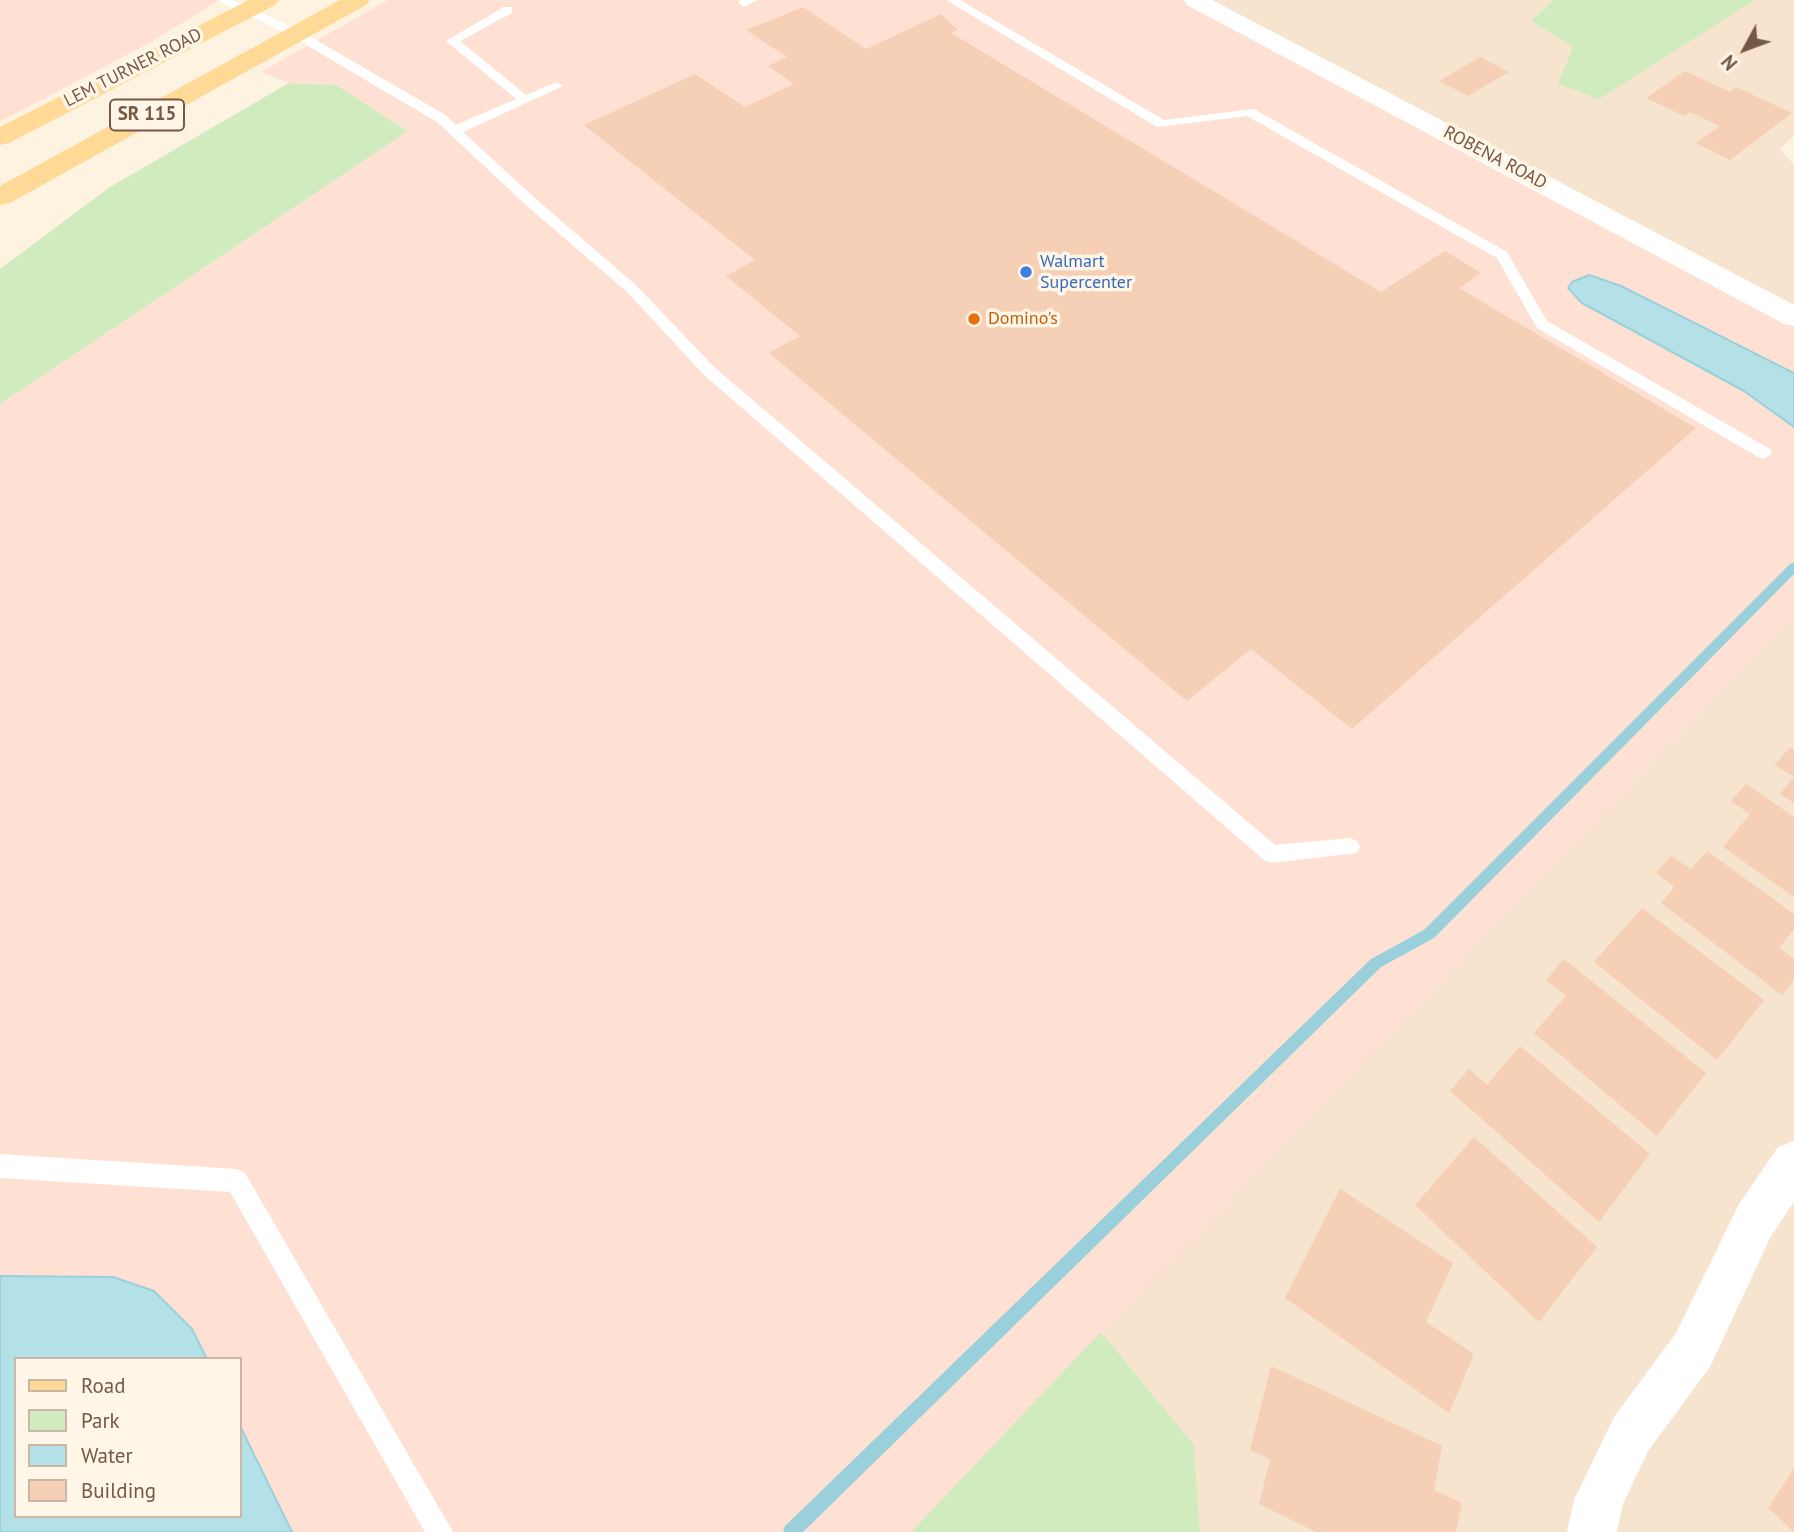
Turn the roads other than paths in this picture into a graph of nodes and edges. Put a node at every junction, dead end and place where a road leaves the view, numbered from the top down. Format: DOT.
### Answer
graph roads {
  1 [pos="358,0"];
  2 [pos="953,0"];
  3 [pos="1195,0"];
  4 [pos="245,4"];
  5 [pos="508,10"];
  6 [pos="295,33"];
  7 [pos="556,86"];
  8 [pos="525,100"];
  9 [pos="454,131"];
  10 [pos="0,137"];
  11 [pos="0,197"];
  12 [pos="1794,317"];
  13 [pos="1763,453"];
  14 [pos="1350,847"];
  15 [pos="1794,1163"];
  16 [pos="0,1166"];
  17 [pos="440,1532"];
  18 [pos="1592,1532"];
  1 -- 6 [label="main road, SR 115"];
  2 -- 13 [label="lane"];
  3 -- 12 [label="street, ROBENA ROAD"];
  4 -- 6 [label="lane"];
  4 -- 10 [label="main road, LEM TURNER ROAD / SR 115"];
  5 -- 8 [label="lane"];
  6 -- 9 [label="lane"];
  6 -- 11 [label="main road, SR 115"];
  7 -- 8 [label="lane"];
  8 -- 9 [label="lane"];
  9 -- 14 [label="lane"];
  15 -- 18 [label="street"];
  16 -- 17 [label="lane"];
}
